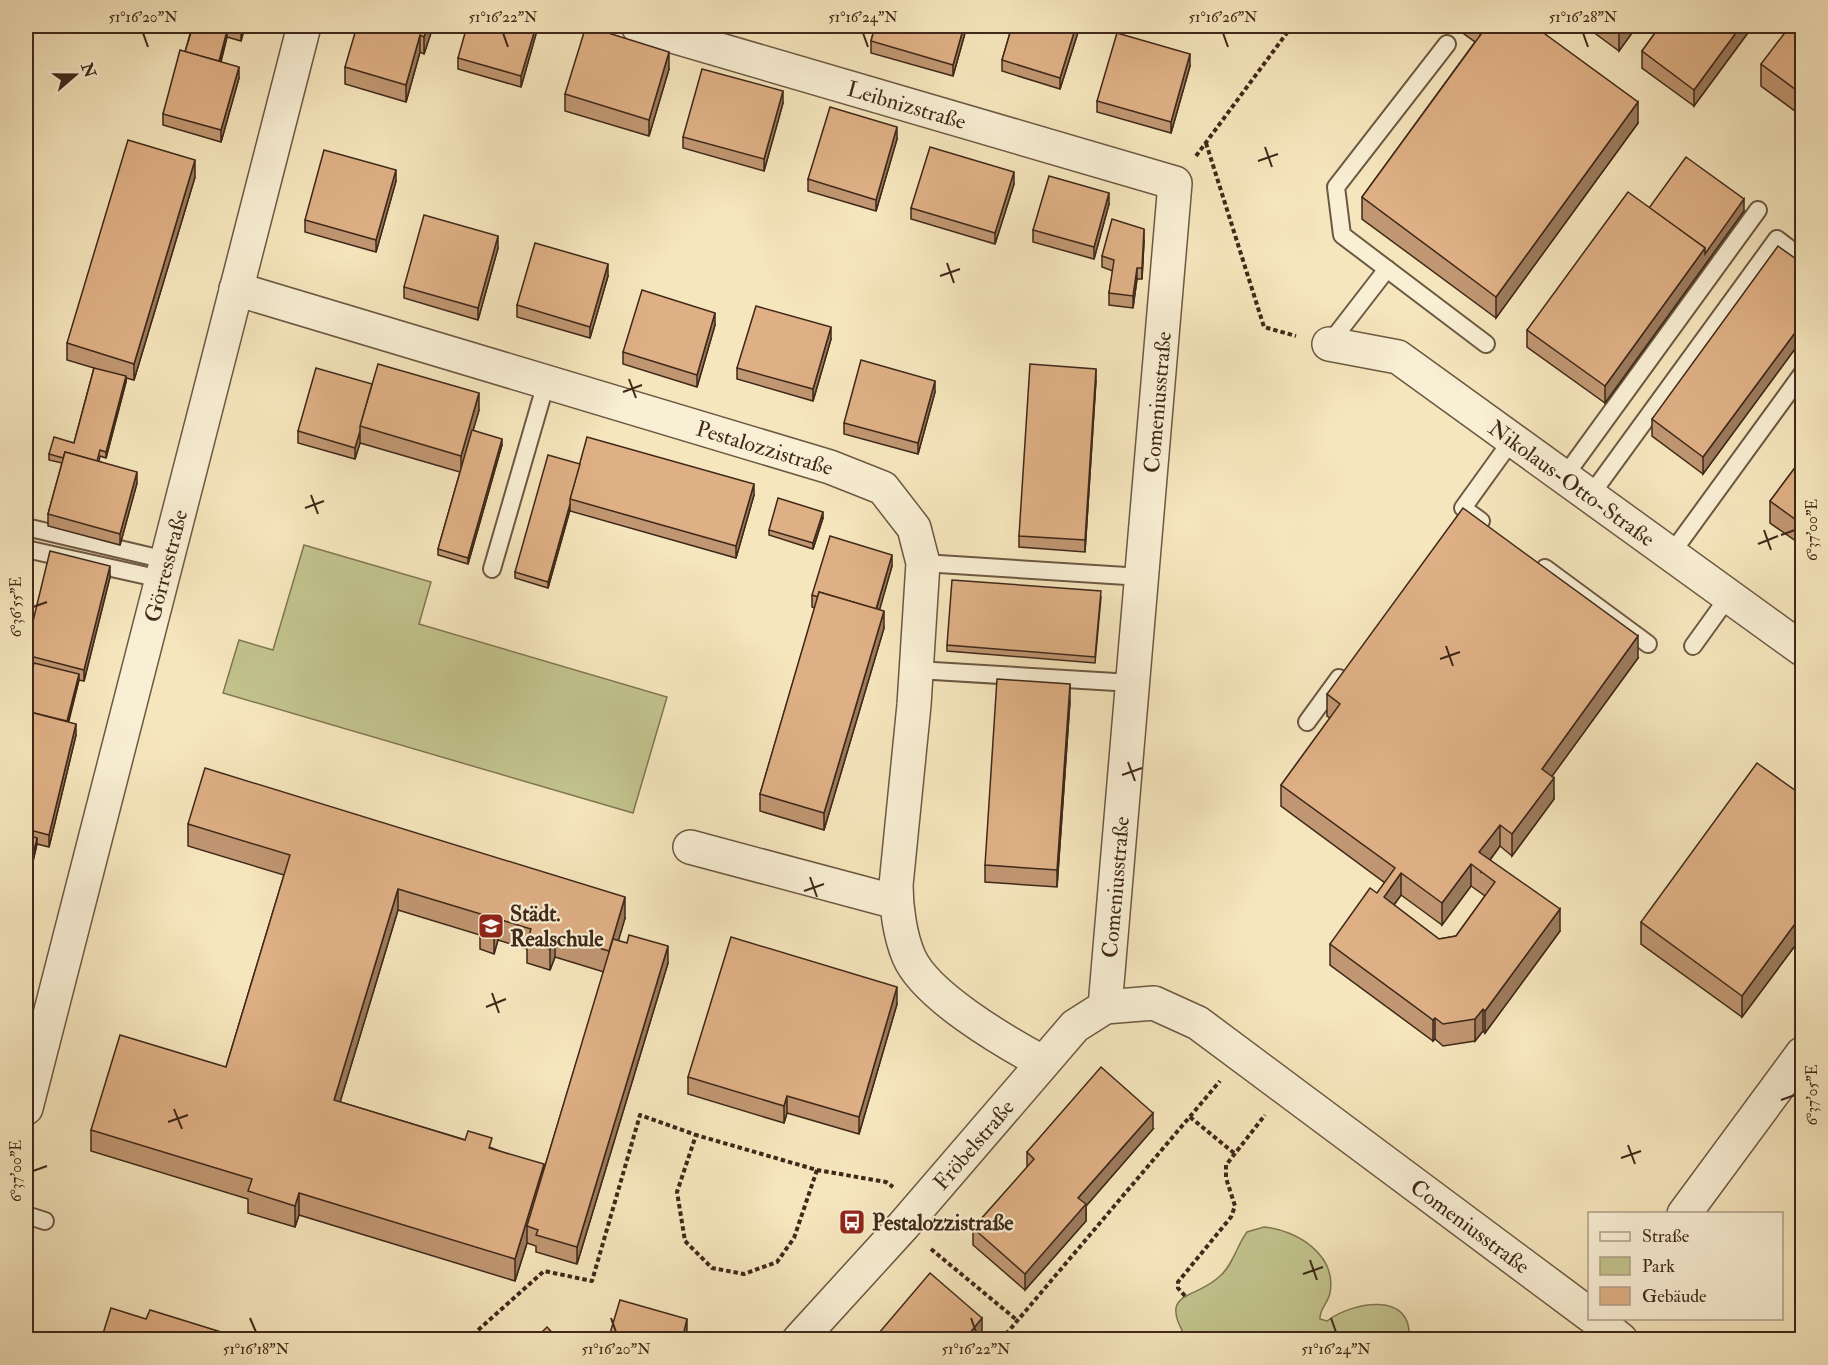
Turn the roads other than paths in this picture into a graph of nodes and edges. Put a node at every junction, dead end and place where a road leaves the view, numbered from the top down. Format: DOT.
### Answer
graph roads {
  1 [pos="304,26"];
  2 [pos="638,26"];
  3 [pos="1447,44"];
  4 [pos="1175,183"];
  5 [pos="1758,210"];
  6 [pos="1803,258"];
  7 [pos="1387,269"];
  8 [pos="236,290"];
  9 [pos="1329,344"];
  10 [pos="1486,344"];
  11 [pos="1803,374"];
  12 [pos="546,383"];
  13 [pos="1512,440"];
  14 [pos="1577,487"];
  15 [pos="26,527"];
  16 [pos="1491,528"];
  17 [pos="26,549"];
  18 [pos="1671,554"];
  19 [pos="1528,555"];
  20 [pos="923,563"];
  21 [pos="164,569"];
  22 [pos="492,569"];
  23 [pos="1142,577"];
  24 [pos="1729,596"];
  25 [pos="1648,644"];
  26 [pos="1693,646"];
  27 [pos="1803,649"];
  28 [pos="1347,666"];
  29 [pos="916,670"];
  30 [pos="1132,683"];
  31 [pos="1307,722"];
  32 [pos="690,847"];
  33 [pos="896,902"];
  34 [pos="1105,1007"];
  35 [pos="1803,1054"];
  36 [pos="1042,1062"];
  37 [pos="26,1108"];
  38 [pos="1685,1212"];
  39 [pos="26,1215"];
  40 [pos="45,1221"];
  41 [pos="1588,1314"];
  42 [pos="799,1340"];
  1 -- 8 [label="street, Görresstraße"];
  2 -- 4 [label="street, Leibnizstraße"];
  3 -- 7 [label="lane"];
  4 -- 23 [label="street, Comeniusstraße"];
  5 -- 14 [label="lane"];
  6 -- 14 [label="lane"];
  7 -- 9 [label="lane"];
  7 -- 10 [label="lane"];
  8 -- 12 [label="street, Pestalozzistraße"];
  8 -- 21 [label="street, Görresstraße"];
  9 -- 13 [label="street, Nikolaus-Otto-Straße"];
  11 -- 18 [label="lane"];
  12 -- 20 [label="street, Pestalozzistraße"];
  12 -- 22 [label="lane"];
  13 -- 14 [label="street, Nikolaus-Otto-Straße"];
  13 -- 16 [label="lane"];
  14 -- 18 [label="street, Nikolaus-Otto-Straße"];
  15 -- 21 [label="lane"];
  17 -- 21 [label="lane"];
  18 -- 24 [label="street, Nikolaus-Otto-Straße"];
  19 -- 25 [label="lane"];
  20 -- 23 [label="lane"];
  20 -- 29 [label="street, Pestalozzistraße"];
  21 -- 37 [label="street, Görresstraße"];
  23 -- 30 [label="street, Comeniusstraße"];
  24 -- 26 [label="lane"];
  24 -- 27 [label="street, Nikolaus-Otto-Straße"];
  28 -- 31 [label="lane"];
  29 -- 30 [label="lane"];
  29 -- 33 [label="street, Pestalozzistraße"];
  30 -- 34 [label="street, Comeniusstraße"];
  32 -- 33 [label="street"];
  33 -- 36 [label="street, Pestalozzistraße"];
  34 -- 36 [label="street, Fröbelstraße"];
  34 -- 41 [label="street, Comeniusstraße"];
  35 -- 38 [label="street"];
  36 -- 42 [label="street, Fröbelstraße"];
  39 -- 40 [label="lane"];
}
